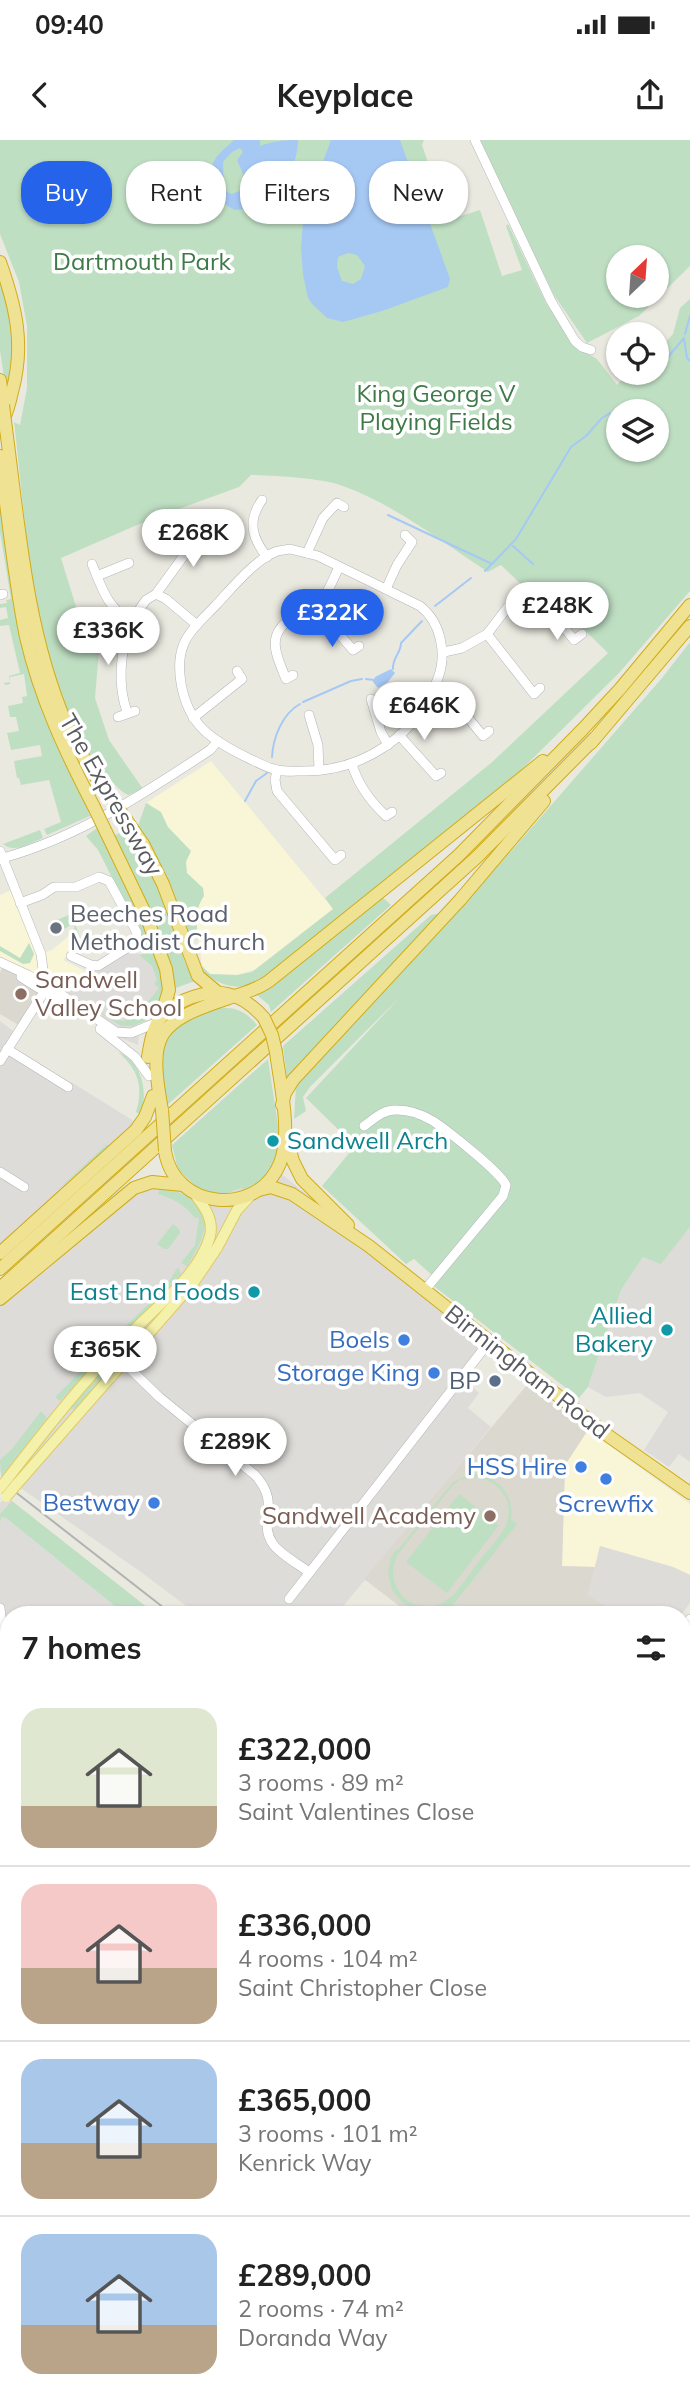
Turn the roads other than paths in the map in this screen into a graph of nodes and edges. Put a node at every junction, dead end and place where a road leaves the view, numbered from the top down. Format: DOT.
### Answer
graph roads {
  1 [pos="475,140"];
  2 [pos="0,262"];
  3 [pos="591,350"];
  4 [pos="0,380"];
  5 [pos="3,428"];
  6 [pos="0,456"];
  7 [pos="256,502"];
  8 [pos="344,507"];
  9 [pos="405,536"];
  10 [pos="187,543"];
  11 [pos="307,553"];
  12 [pos="267,557"];
  13 [pos="129,563"];
  14 [pos="92,564"];
  15 [pos="339,567"];
  16 [pos="97,576"];
  17 [pos="386,589"];
  18 [pos="156,594"];
  19 [pos="690,605"];
  20 [pos="315,606"];
  21 [pos="131,621"];
  22 [pos="197,625"];
  23 [pos="690,626"];
  24 [pos="582,634"];
  25 [pos="487,635"];
  26 [pos="359,646"];
  27 [pos="444,652"];
  28 [pos="237,671"];
  29 [pos="293,676"];
  30 [pos="540,688"];
  31 [pos="434,689"];
  32 [pos="371,699"];
  33 [pos="127,713"];
  34 [pos="309,715"];
  35 [pos="193,718"];
  36 [pos="582,730"];
  37 [pos="489,731"];
  38 [pos="398,736"];
  39 [pos="594,739"];
  40 [pos="218,741"];
  41 [pos="388,745"];
  42 [pos="352,764"];
  43 [pos="277,770"];
  44 [pos="319,770"];
  45 [pos="441,773"];
  46 [pos="392,812"];
  47 [pos="341,855"];
  48 [pos="3,858"];
  49 [pos="20,903"];
  50 [pos="71,956"];
  51 [pos="0,962"];
  52 [pos="42,962"];
  53 [pos="12,968"];
  54 [pos="37,981"];
  55 [pos="216,991"];
  56 [pos="235,996"];
  57 [pos="159,1020"];
  58 [pos="8,1049"];
  59 [pos="0,1061"];
  60 [pos="149,1076"];
  61 [pos="68,1087"];
  62 [pos="153,1096"];
  63 [pos="282,1105"];
  64 [pos="160,1113"];
  65 [pos="365,1126"];
  66 [pos="286,1139"];
  67 [pos="0,1172"];
  68 [pos="24,1186"];
  69 [pos="189,1189"];
  70 [pos="255,1192"];
  71 [pos="369,1246"];
  72 [pos="0,1253"];
  73 [pos="0,1269"];
  74 [pos="0,1288"];
  75 [pos="424,1291"];
  76 [pos="0,1299"];
  77 [pos="489,1342"];
  78 [pos="123,1362"];
  79 [pos="112,1376"];
  80 [pos="141,1382"];
  81 [pos="81,1387"];
  82 [pos="12,1482"];
  83 [pos="690,1493"];
  84 [pos="2,1496"];
  85 [pos="309,1572"];
  86 [pos="289,1598"];
  1 -- 3 [label="street"];
  2 -- 5 [label="highway"];
  4 -- 5 [label="highway, The Expressway, bridge"];
  5 -- 55 [label="highway, The Expressway, bridge"];
  6 -- 57 [label="highway, The Expressway, bridge"];
  7 -- 12 [label="street"];
  8 -- 11 [label="street"];
  9 -- 17 [label="street"];
  10 -- 18 [label="street"];
  11 -- 12 [label="street"];
  11 -- 15 [label="street"];
  12 -- 22 [label="street"];
  13 -- 16 [label="street"];
  14 -- 16 [label="street"];
  15 -- 17 [label="street"];
  15 -- 20 [label="street"];
  16 -- 21 [label="street"];
  17 -- 27 [label="street"];
  18 -- 21 [label="street"];
  18 -- 22 [label="street"];
  19 -- 36 [label="highway"];
  20 -- 26 [label="street"];
  20 -- 29 [label="street"];
  21 -- 33 [label="street"];
  22 -- 35 [label="street"];
  23 -- 39 [label="highway"];
  24 -- 25 [label="street"];
  25 -- 27 [label="street"];
  25 -- 30 [label="street"];
  27 -- 31 [label="street"];
  28 -- 35 [label="street"];
  31 -- 37 [label="street"];
  31 -- 38 [label="street"];
  32 -- 41 [label="street"];
  34 -- 44 [label="street"];
  35 -- 40 [label="street"];
  36 -- 56 [label="highway"];
  36 -- 73 [label="highway"];
  38 -- 41 [label="street"];
  38 -- 45 [label="street"];
  39 -- 63 [label="highway"];
  39 -- 74 [label="highway"];
  40 -- 43 [label="street"];
  40 -- 48 [label="street"];
  41 -- 42 [label="street"];
  42 -- 44 [label="street"];
  42 -- 46 [label="street"];
  43 -- 44 [label="street"];
  43 -- 47 [label="street"];
  48 -- 49 [label="street"];
  49 -- 50 [label="street"];
  49 -- 52 [label="street"];
  51 -- 53 [label="street"];
  52 -- 54 [label="street"];
  52 -- 54 [label="street"];
  53 -- 54 [label="street"];
  53 -- 54 [label="street"];
  54 -- 57 [label="street"];
  54 -- 58 [label="street"];
  54 -- 60 [label="street"];
  55 -- 56 [label="highway"];
  55 -- 57 [label="highway"];
  56 -- 63 [label="highway, bridge"];
  56 -- 64 [label="highway"];
  57 -- 60 [label="highway, The Expressway"];
  58 -- 59 [label="street"];
  58 -- 61 [label="street"];
  60 -- 62 [label="highway, The Expressway"];
  62 -- 64 [label="highway, The Expressway"];
  62 -- 72 [label="highway"];
  63 -- 66 [label="highway"];
  64 -- 69 [label="highway, bridge"];
  65 -- 75 [label="street"];
  66 -- 70 [label="highway"];
  66 -- 71 [label="highway, Birmingham Road"];
  67 -- 68 [label="street"];
  69 -- 70 [label="highway"];
  69 -- 76 [label="highway"];
  69 -- 81 [label="main road"];
  70 -- 71 [label="highway, Birmingham Road"];
  70 -- 78 [label="main road"];
  71 -- 75 [label="highway, Birmingham Road"];
  75 -- 77 [label="highway, Birmingham Road"];
  77 -- 83 [label="highway, Birmingham Road"];
  77 -- 85 [label="street"];
  78 -- 79 [label="main road"];
  78 -- 80 [label="street"];
  78 -- 81 [label="street"];
  79 -- 80 [label="street"];
  79 -- 82 [label="main road"];
  80 -- 85 [label="street"];
  81 -- 82 [label="main road"];
  82 -- 84 [label="main road, bridge"];
  85 -- 86 [label="street"];
}
